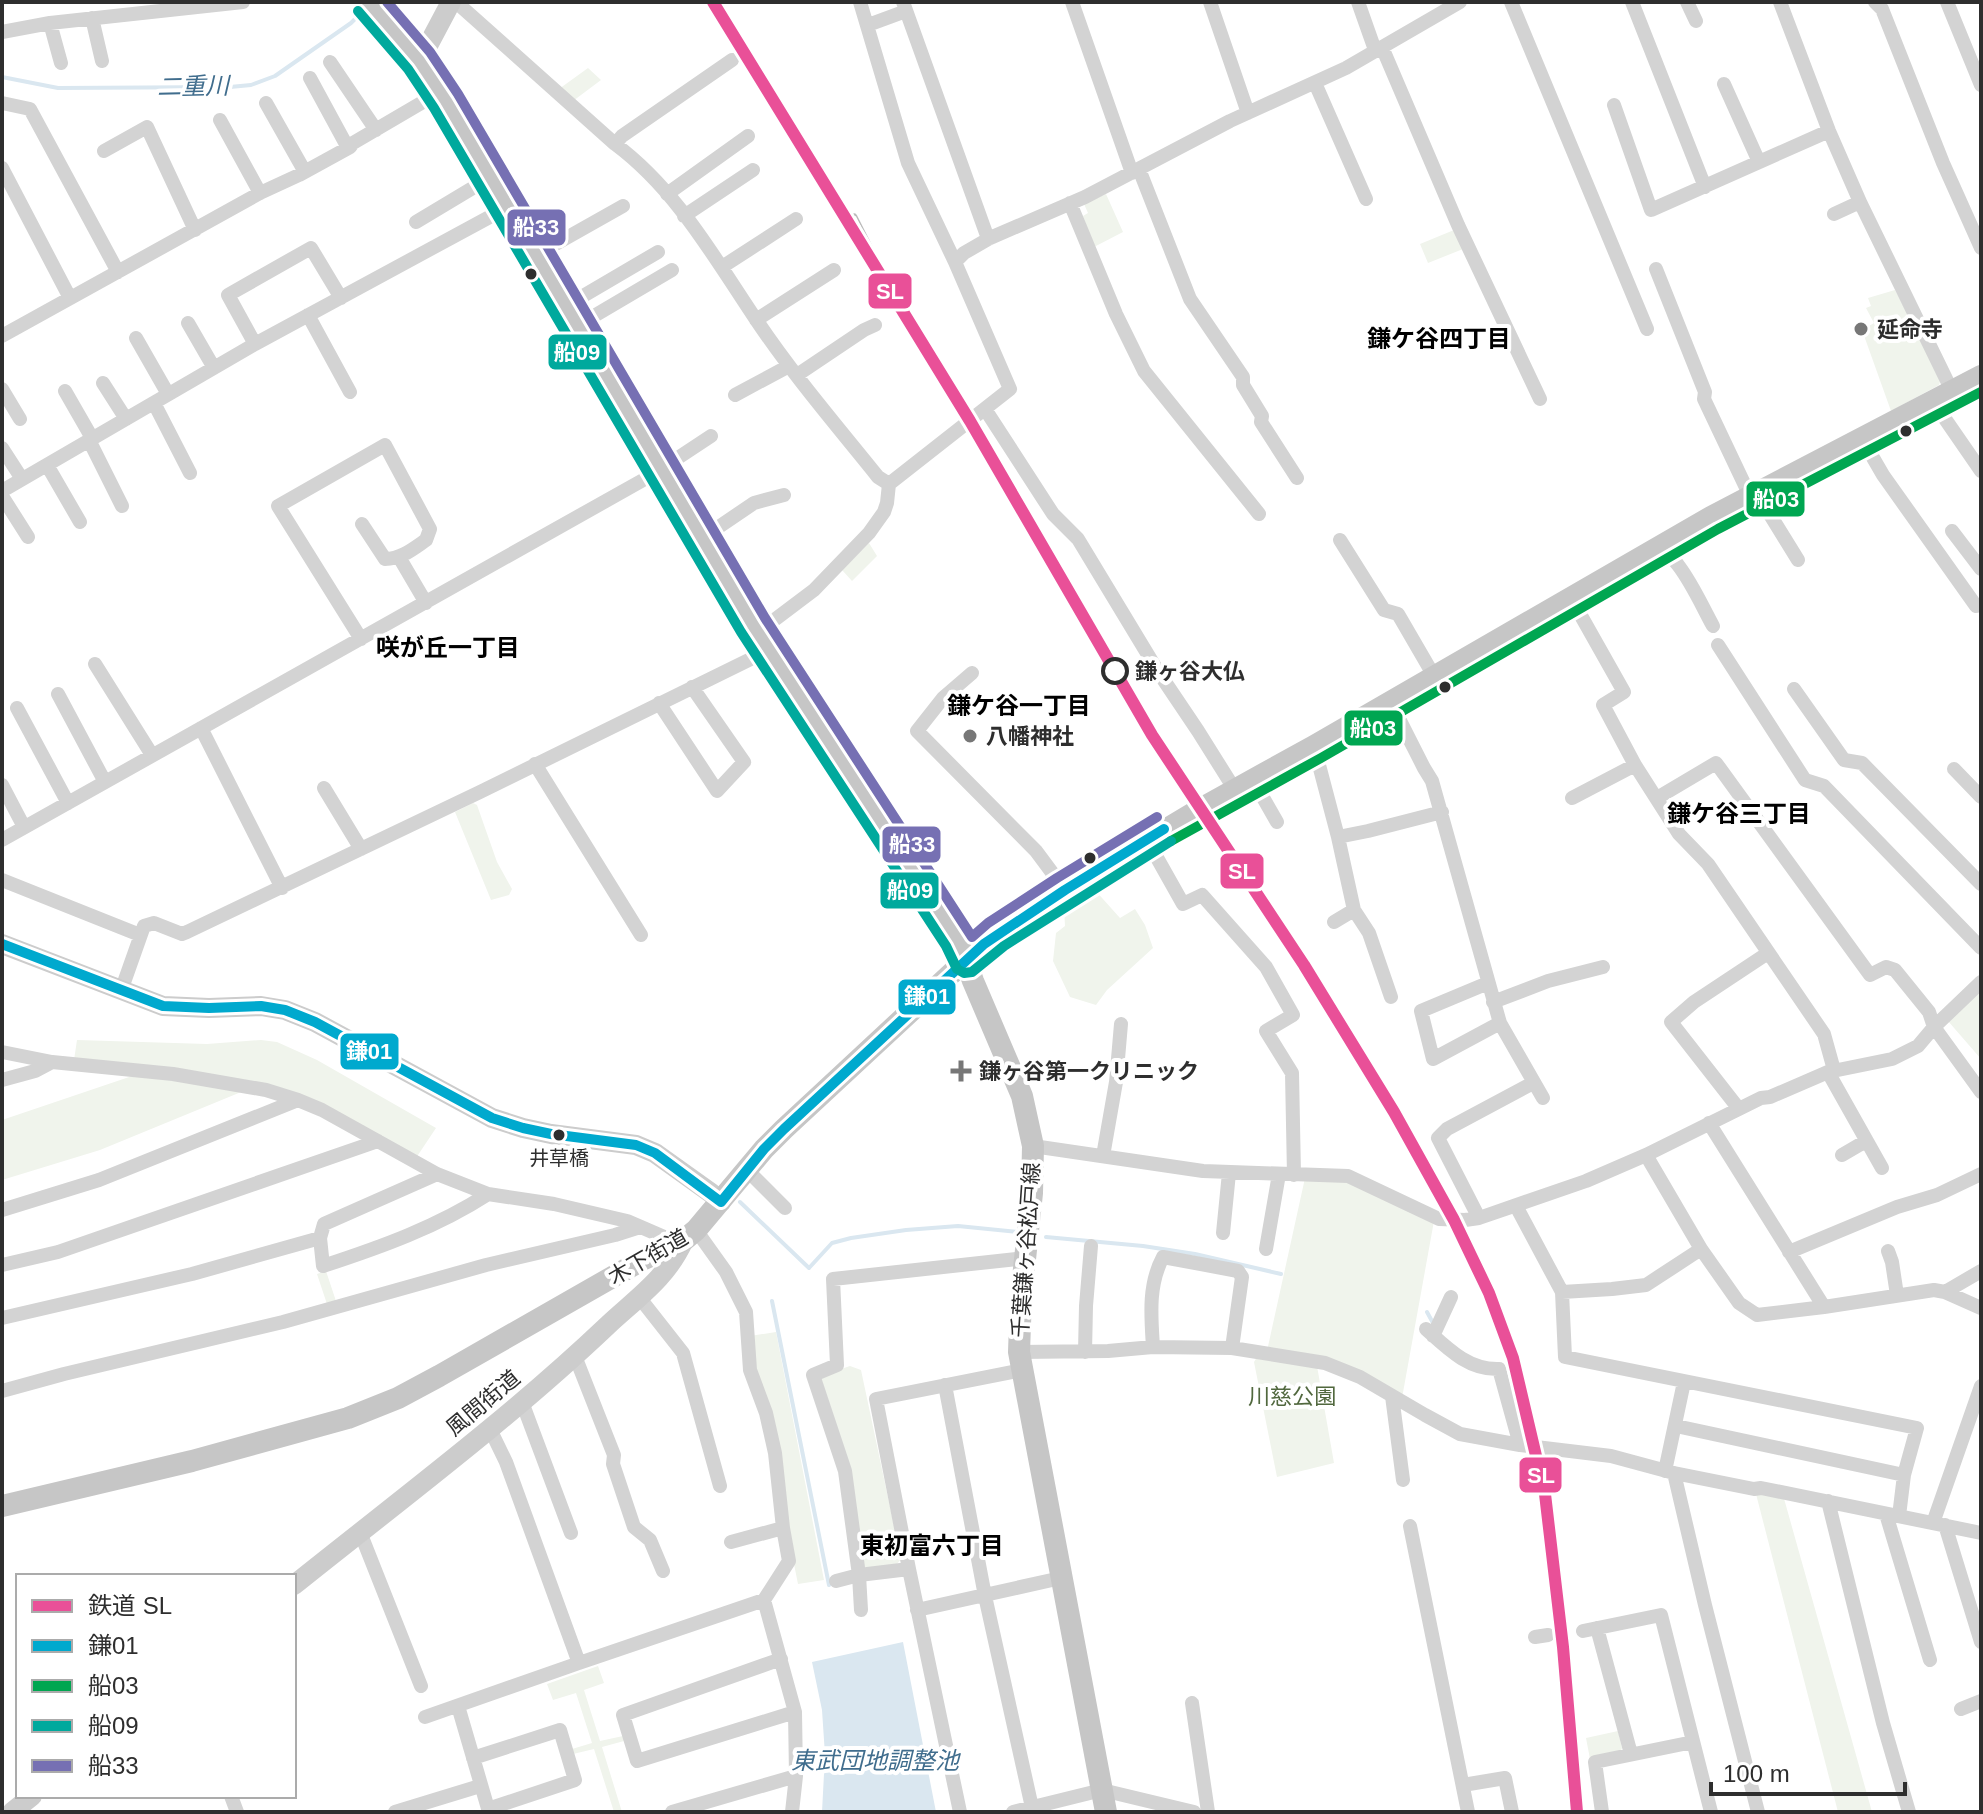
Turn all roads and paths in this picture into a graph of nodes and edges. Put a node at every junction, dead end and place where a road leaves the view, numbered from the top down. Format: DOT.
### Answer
graph roads {
  1 [pos="243,2"];
  2 [pos="454,2"];
  3 [pos="860,2"];
  4 [pos="1072,2"];
  5 [pos="1210,2"];
  6 [pos="1358,2"];
  7 [pos="1460,2"];
  8 [pos="1511,2"];
  9 [pos="1632,2"];
  10 [pos="1687,2"];
  11 [pos="1780,2"];
  12 [pos="1875,2"];
  13 [pos="1947,2"];
  14 [pos="370,3"];
  15 [pos="904,6"];
  16 [pos="1438,8"];
  17 [pos="92,18"];
  18 [pos="1696,21"];
  19 [pos="50,23"];
  20 [pos="868,25"];
  21 [pos="2,32"];
  22 [pos="1379,48"];
  23 [pos="424,53"];
  24 [pos="732,60"];
  25 [pos="102,61"];
  26 [pos="330,62"];
  27 [pos="61,63"];
  28 [pos="310,78"];
  29 [pos="1315,83"];
  30 [pos="1724,84"];
  31 [pos="1981,85"];
  32 [pos="440,92"];
  33 [pos="2,103"];
  34 [pos="266,103"];
  35 [pos="1614,105"];
  36 [pos="1248,113"];
  37 [pos="220,120"];
  38 [pos="376,130"];
  39 [pos="1829,131"];
  40 [pos="748,136"];
  41 [pos="615,144"];
  42 [pos="348,148"];
  43 [pos="104,151"];
  44 [pos="1759,162"];
  45 [pos="2,168"];
  46 [pos="753,170"];
  47 [pos="1136,171"];
  48 [pos="305,172"];
  49 [pos="491,177"];
  50 [pos="1705,187"];
  51 [pos="260,193"];
  52 [pos="667,194"];
  53 [pos="1366,199"];
  54 [pos="1860,202"];
  55 [pos="1070,203"];
  56 [pos="623,206"];
  57 [pos="508,207"];
  58 [pos="1834,214"];
  59 [pos="684,216"];
  60 [pos="796,219"];
  61 [pos="416,222"];
  62 [pos="195,230"];
  63 [pos="990,238"];
  64 [pos="1981,248"];
  65 [pos="658,252"];
  66 [pos="536,255"];
  67 [pos="955,262"];
  68 [pos="722,267"];
  69 [pos="1656,269"];
  70 [pos="672,270"];
  71 [pos="834,270"];
  72 [pos="118,272"];
  73 [pos="70,298"];
  74 [pos="341,298"];
  75 [pos="566,306"];
  76 [pos="308,315"];
  77 [pos="756,320"];
  78 [pos="188,323"];
  79 [pos="875,325"];
  80 [pos="577,326"];
  81 [pos="1647,329"];
  82 [pos="3,333"];
  83 [pos="136,338"];
  84 [pos="255,344"];
  85 [pos="214,368"];
  86 [pos="793,371"];
  87 [pos="1981,376"];
  88 [pos="103,383"];
  89 [pos="2,389"];
  90 [pos="65,391"];
  91 [pos="350,392"];
  92 [pos="168,394"];
  93 [pos="735,395"];
  94 [pos="1942,395"];
  95 [pos="1540,399"];
  96 [pos="154,403"];
  97 [pos="985,409"];
  98 [pos="20,419"];
  99 [pos="126,419"];
  100 [pos="711,436"];
  101 [pos="1861,437"];
  102 [pos="91,439"];
  103 [pos="2,448"];
  104 [pos="47,465"];
  105 [pos="661,470"];
  106 [pos="1981,471"];
  107 [pos="190,473"];
  108 [pos="1297,478"];
  109 [pos="22,479"];
  110 [pos="889,484"];
  111 [pos="2,493"];
  112 [pos="1753,494"];
  113 [pos="784,495"];
  114 [pos="122,506"];
  115 [pos="1259,514"];
  116 [pos="80,522"];
  117 [pos="362,524"];
  118 [pos="1952,531"];
  119 [pos="28,537"];
  120 [pos="701,539"];
  121 [pos="1340,540"];
  122 [pos="1661,546"];
  123 [pos="399,557"];
  124 [pos="1798,560"];
  125 [pos="1981,569"];
  126 [pos="1571,598"];
  127 [pos="426,603"];
  128 [pos="1976,606"];
  129 [pos="1713,626"];
  130 [pos="765,627"];
  131 [pos="361,639"];
  132 [pos="1718,645"];
  133 [pos="769,650"];
  134 [pos="95,664"];
  135 [pos="972,673"];
  136 [pos="1434,676"];
  137 [pos="692,687"];
  138 [pos="1794,689"];
  139 [pos="58,694"];
  140 [pos="1390,701"];
  141 [pos="659,703"];
  142 [pos="17,708"];
  143 [pos="201,728"];
  144 [pos="1314,746"];
  145 [pos="152,755"];
  146 [pos="535,764"];
  147 [pos="1635,765"];
  148 [pos="1954,769"];
  149 [pos="105,782"];
  150 [pos="2,785"];
  151 [pos="1244,785"];
  152 [pos="324,788"];
  153 [pos="1981,797"];
  154 [pos="1572,798"];
  155 [pos="1657,798"];
  156 [pos="68,803"];
  157 [pos="1442,812"];
  158 [pos="1277,822"];
  159 [pos="24,827"];
  160 [pos="1338,837"];
  161 [pos="2,840"];
  162 [pos="1147,840"];
  163 [pos="361,849"];
  164 [pos="2,880"];
  165 [pos="1981,884"];
  166 [pos="282,888"];
  167 [pos="1065,890"];
  168 [pos="1354,910"];
  169 [pos="1334,922"];
  170 [pos="140,935"];
  171 [pos="641,935"];
  172 [pos="2,944"];
  173 [pos="1981,948"];
  174 [pos="1768,953"];
  175 [pos="967,959"];
  176 [pos="1603,967"];
  177 [pos="1981,982"];
  178 [pos="1488,983"];
  179 [pos="121,991"];
  180 [pos="1391,997"];
  181 [pos="1493,1002"];
  182 [pos="1500,1023"];
  183 [pos="1121,1024"];
  184 [pos="1934,1027"];
  185 [pos="2,1052"];
  186 [pos="52,1062"];
  187 [pos="1831,1071"];
  188 [pos="2,1080"];
  189 [pos="1533,1083"];
  190 [pos="1981,1092"];
  191 [pos="1543,1098"];
  192 [pos="298,1100"];
  193 [pos="1739,1109"];
  194 [pos="1709,1123"];
  195 [pos="378,1141"];
  196 [pos="1866,1141"];
  197 [pos="1033,1146"];
  198 [pos="1646,1155"];
  199 [pos="1842,1155"];
  200 [pos="1103,1156"];
  201 [pos="1882,1168"];
  202 [pos="747,1170"];
  203 [pos="1229,1173"];
  204 [pos="437,1174"];
  205 [pos="1279,1174"];
  206 [pos="1981,1174"];
  207 [pos="1294,1175"];
  208 [pos="488,1194"];
  209 [pos="721,1202"];
  210 [pos="1516,1206"];
  211 [pos="785,1208"];
  212 [pos="2,1210"];
  213 [pos="1479,1218"];
  214 [pos="640,1227"];
  215 [pos="1223,1233"];
  216 [pos="320,1238"];
  217 [pos="685,1238"];
  218 [pos="1027,1242"];
  219 [pos="1091,1246"];
  220 [pos="1266,1249"];
  221 [pos="1701,1249"];
  222 [pos="1888,1251"];
  223 [pos="1789,1252"];
  224 [pos="2,1265"];
  225 [pos="1981,1271"];
  226 [pos="1562,1292"];
  227 [pos="1945,1292"];
  228 [pos="1897,1295"];
  229 [pos="639,1297"];
  230 [pos="1451,1297"];
  231 [pos="1824,1307"];
  232 [pos="1981,1308"];
  233 [pos="2,1318"];
  234 [pos="1153,1347"];
  235 [pos="1232,1348"];
  236 [pos="1085,1352"];
  237 [pos="575,1356"];
  238 [pos="1020,1361"];
  239 [pos="1684,1382"];
  240 [pos="945,1385"];
  241 [pos="1981,1386"];
  242 [pos="2,1391"];
  243 [pos="1392,1396"];
  244 [pos="522,1402"];
  245 [pos="1676,1426"];
  246 [pos="490,1429"];
  247 [pos="1520,1445"];
  248 [pos="1670,1472"];
  249 [pos="1904,1475"];
  250 [pos="1403,1480"];
  251 [pos="720,1486"];
  252 [pos="1828,1501"];
  253 [pos="2,1506"];
  254 [pos="1893,1515"];
  255 [pos="1939,1524"];
  256 [pos="1410,1526"];
  257 [pos="783,1528"];
  258 [pos="360,1532"];
  259 [pos="571,1533"];
  260 [pos="1981,1533"];
  261 [pos="731,1542"];
  262 [pos="909,1569"];
  263 [pos="663,1571"];
  264 [pos="859,1575"];
  265 [pos="1061,1578"];
  266 [pos="836,1581"];
  267 [pos="296,1583"];
  268 [pos="985,1596"];
  269 [pos="764,1600"];
  270 [pos="861,1610"];
  271 [pos="917,1610"];
  272 [pos="1981,1642"];
  273 [pos="781,1659"];
  274 [pos="1930,1660"];
  275 [pos="579,1663"];
  276 [pos="421,1686"];
  277 [pos="1981,1701"];
  278 [pos="1192,1703"];
  279 [pos="458,1706"];
  280 [pos="1961,1709"];
  281 [pos="795,1712"];
  282 [pos="425,1717"];
  283 [pos="1693,1742"];
  284 [pos="1631,1754"];
  285 [pos="473,1758"];
  286 [pos="796,1776"];
  287 [pos="1463,1785"];
  288 [pos="480,1786"];
  289 [pos="30,1798"];
  290 [pos="1104,1801"];
  291 [pos="1032,1810"];
  292 [pos="489,1811"];
  293 [pos="12,1812"];
  294 [pos="395,1812"];
  295 [pos="672,1812"];
  296 [pos="792,1812"];
  297 [pos="960,1812"];
  298 [pos="1013,1812"];
  299 [pos="1194,1812"];
  300 [pos="1208,1812"];
  301 [pos="1468,1812"];
  302 [pos="1512,1812"];
  303 [pos="1602,1812"];
  304 [pos="1711,1812"];
  305 [pos="1758,1812"];
  306 [pos="1909,1812"];
  1 -- 17 [label="street"];
  2 -- 23 [label="street"];
  2 -- 41 [label="street"];
  3 -- 20 [label="street"];
  4 -- 47 [label="street"];
  5 -- 36 [label="street"];
  6 -- 22 [label="street"];
  7 -- 16 [label="street"];
  8 -- 81 [label="street"];
  9 -- 50 [label="street"];
  10 -- 18 [label="street"];
  11 -- 39 [label="street"];
  12 -- 64 [label="street"];
  13 -- 31 [label="street"];
  14 -- 32 [label="main road, 千葉鎌ヶ谷松戸線"];
  15 -- 20 [label="street"];
  15 -- 63 [label="street"];
  16 -- 22 [label="street"];
  17 -- 19 [label="street"];
  17 -- 25 [label="street"];
  19 -- 21 [label="street"];
  19 -- 27 [label="street"];
  20 -- 67 [label="street"];
  22 -- 29 [label="street"];
  22 -- 95 [label="street"];
  24 -- 41 [label="street"];
  26 -- 38 [label="street"];
  28 -- 42 [label="street"];
  29 -- 36 [label="street"];
  29 -- 53 [label="street"];
  30 -- 44 [label="street"];
  32 -- 38 [label="street"];
  32 -- 49 [label="main road, 千葉鎌ヶ谷松戸線"];
  33 -- 72 [label="street"];
  34 -- 48 [label="street"];
  35 -- 50 [label="street"];
  36 -- 47 [label="street"];
  37 -- 51 [label="street"];
  38 -- 42 [label="street"];
  39 -- 44 [label="street"];
  39 -- 54 [label="street"];
  40 -- 52 [label="street"];
  41 -- 52 [label="street"];
  42 -- 48 [label="street"];
  43 -- 62 [label="street"];
  44 -- 50 [label="street"];
  45 -- 73 [label="street"];
  46 -- 59 [label="street"];
  47 -- 55 [label="street"];
  47 -- 108 [label="street"];
  48 -- 51 [label="street"];
  49 -- 57 [label="main road, 千葉鎌ヶ谷松戸線"];
  49 -- 61 [label="street"];
  51 -- 62 [label="street"];
  52 -- 59 [label="street"];
  54 -- 58 [label="street"];
  54 -- 94 [label="street"];
  55 -- 63 [label="street"];
  55 -- 115 [label="street"];
  56 -- 66 [label="street"];
  57 -- 66 [label="main road, 千葉鎌ヶ谷松戸線"];
  57 -- 74 [label="street"];
  59 -- 68 [label="street"];
  60 -- 68 [label="street"];
  62 -- 72 [label="street"];
  63 -- 67 [label="street"];
  65 -- 75 [label="street"];
  66 -- 75 [label="main road, 千葉鎌ヶ谷松戸線"];
  67 -- 97 [label="street"];
  68 -- 77 [label="street"];
  69 -- 112 [label="street"];
  70 -- 80 [label="street"];
  71 -- 77 [label="street"];
  72 -- 73 [label="street"];
  73 -- 82 [label="street"];
  74 -- 76 [label="street"];
  74 -- 84 [label="street"];
  75 -- 80 [label="main road, 千葉鎌ヶ谷松戸線"];
  76 -- 84 [label="street"];
  76 -- 91 [label="street"];
  77 -- 86 [label="street"];
  78 -- 85 [label="street"];
  79 -- 86 [label="street"];
  80 -- 105 [label="main road, 千葉鎌ヶ谷松戸線"];
  83 -- 92 [label="street"];
  84 -- 85 [label="street"];
  85 -- 92 [label="street"];
  86 -- 93 [label="street"];
  86 -- 110 [label="street"];
  87 -- 94 [label="main road, 木下街道"];
  88 -- 99 [label="street"];
  89 -- 98 [label="street"];
  90 -- 102 [label="street"];
  92 -- 96 [label="street"];
  94 -- 101 [label="main road, 木下街道"];
  94 -- 106 [label="street"];
  96 -- 99 [label="street"];
  96 -- 107 [label="street"];
  97 -- 110 [label="street"];
  97 -- 151 [label="street"];
  99 -- 102 [label="street"];
  100 -- 105 [label="street"];
  101 -- 112 [label="main road, 木下街道"];
  101 -- 128 [label="street"];
  102 -- 104 [label="street"];
  102 -- 114 [label="street"];
  103 -- 109 [label="street"];
  104 -- 109 [label="street"];
  104 -- 116 [label="street"];
  105 -- 120 [label="main road, 千葉鎌ヶ谷松戸線"];
  105 -- 127 [label="street"];
  109 -- 111 [label="street"];
  110 -- 130 [label="street"];
  111 -- 119 [label="street"];
  112 -- 122 [label="main road, 木下街道"];
  112 -- 124 [label="street"];
  113 -- 120 [label="street"];
  117 -- 123 [label="street"];
  118 -- 125 [label="street"];
  120 -- 133 [label="main road, 千葉鎌ヶ谷松戸線"];
  121 -- 136 [label="street"];
  122 -- 126 [label="main road, 木下街道"];
  122 -- 129 [label="street"];
  123 -- 127 [label="street"];
  123 -- 131 [label="street"];
  126 -- 136 [label="main road, 木下街道"];
  126 -- 147 [label="street"];
  127 -- 131 [label="street"];
  131 -- 143 [label="street"];
  132 -- 173 [label="street"];
  133 -- 137 [label="street"];
  133 -- 175 [label="main road, 千葉鎌ヶ谷松戸線"];
  134 -- 145 [label="street"];
  135 -- 167 [label="street"];
  136 -- 140 [label="main road, 木下街道"];
  137 -- 141 [label="street"];
  137 -- 141 [label="street"];
  138 -- 165 [label="street"];
  139 -- 149 [label="street"];
  140 -- 144 [label="main road, 木下街道"];
  140 -- 157 [label="street"];
  141 -- 146 [label="street"];
  142 -- 156 [label="street"];
  143 -- 145 [label="street"];
  143 -- 166 [label="street"];
  144 -- 151 [label="main road, 木下街道"];
  144 -- 160 [label="street"];
  145 -- 149 [label="street"];
  146 -- 163 [label="street"];
  146 -- 171 [label="street"];
  147 -- 154 [label="street"];
  147 -- 155 [label="street"];
  148 -- 153 [label="street"];
  149 -- 156 [label="street"];
  150 -- 159 [label="street"];
  151 -- 158 [label="street"];
  151 -- 162 [label="main road, 木下街道"];
  152 -- 163 [label="street"];
  155 -- 174 [label="street"];
  155 -- 184 [label="street"];
  156 -- 159 [label="street"];
  157 -- 160 [label="street"];
  157 -- 178 [label="street"];
  159 -- 161 [label="street"];
  160 -- 168 [label="street"];
  162 -- 167 [label="main road, 木下街道"];
  162 -- 207 [label="street"];
  163 -- 166 [label="street"];
  164 -- 170 [label="street"];
  166 -- 170 [label="street"];
  167 -- 175 [label="main road, 木下街道"];
  168 -- 169 [label="street"];
  168 -- 180 [label="street"];
  170 -- 179 [label="street"];
  172 -- 179 [label="street"];
  174 -- 187 [label="street"];
  174 -- 193 [label="street"];
  175 -- 197 [label="main road, 千葉鎌ヶ谷松戸線"];
  175 -- 202 [label="main road, 木下街道"];
  176 -- 181 [label="street"];
  177 -- 184 [label="street"];
  178 -- 181 [label="street"];
  178 -- 182 [label="street"];
  179 -- 209 [label="street"];
  181 -- 182 [label="street"];
  182 -- 189 [label="street"];
  183 -- 200 [label="street"];
  184 -- 187 [label="street"];
  184 -- 190 [label="street"];
  185 -- 186 [label="street"];
  186 -- 188 [label="street"];
  186 -- 192 [label="street"];
  187 -- 193 [label="street"];
  187 -- 196 [label="street"];
  189 -- 191 [label="street"];
  189 -- 213 [label="street"];
  192 -- 195 [label="street"];
  192 -- 212 [label="street"];
  193 -- 194 [label="street"];
  194 -- 198 [label="street"];
  194 -- 223 [label="street"];
  195 -- 204 [label="street"];
  195 -- 224 [label="street"];
  196 -- 199 [label="street"];
  196 -- 201 [label="street"];
  197 -- 200 [label="street"];
  197 -- 218 [label="main road, 千葉鎌ヶ谷松戸線"];
  198 -- 210 [label="street"];
  198 -- 221 [label="street"];
  200 -- 203 [label="street"];
  202 -- 209 [label="main road, 木下街道"];
  202 -- 211 [label="street"];
  203 -- 205 [label="street"];
  203 -- 215 [label="street"];
  204 -- 208 [label="street"];
  204 -- 216 [label="street"];
  205 -- 207 [label="street"];
  205 -- 220 [label="street"];
  206 -- 223 [label="street"];
  207 -- 213 [label="street"];
  208 -- 214 [label="street"];
  208 -- 216 [label="street"];
  209 -- 217 [label="main road, 木下街道"];
  210 -- 213 [label="street"];
  210 -- 226 [label="street"];
  214 -- 217 [label="street"];
  214 -- 242 [label="street"];
  216 -- 233 [label="street"];
  217 -- 229 [label="street, 風間街道"];
  217 -- 253 [label="main road, 木下街道"];
  217 -- 257 [label="street"];
  218 -- 238 [label="main road, 千葉鎌ヶ谷松戸線"];
  218 -- 264 [label="street"];
  219 -- 236 [label="street"];
  221 -- 226 [label="street"];
  221 -- 231 [label="street"];
  222 -- 228 [label="street"];
  223 -- 231 [label="street"];
  225 -- 227 [label="street"];
  226 -- 239 [label="street"];
  227 -- 228 [label="street"];
  227 -- 232 [label="street"];
  228 -- 231 [label="street"];
  229 -- 237 [label="street, 風間街道"];
  229 -- 251 [label="street"];
  230 -- 247 [label="street"];
  234 -- 235 [label="street"];
  234 -- 235 [label="street"];
  234 -- 236 [label="street"];
  235 -- 243 [label="street"];
  236 -- 238 [label="street"];
  237 -- 244 [label="street, 風間街道"];
  237 -- 263 [label="street"];
  238 -- 240 [label="street"];
  238 -- 265 [label="main road, 千葉鎌ヶ谷松戸線"];
  239 -- 245 [label="street"];
  239 -- 249 [label="street"];
  240 -- 262 [label="street"];
  240 -- 268 [label="street"];
  241 -- 255 [label="street"];
  243 -- 247 [label="street"];
  243 -- 250 [label="street"];
  244 -- 246 [label="street, 風間街道"];
  244 -- 259 [label="street"];
  245 -- 248 [label="street"];
  245 -- 249 [label="street"];
  246 -- 258 [label="street, 風間街道"];
  246 -- 275 [label="street"];
  247 -- 248 [label="street"];
  248 -- 252 [label="street"];
  248 -- 305 [label="street"];
  249 -- 254 [label="street"];
  252 -- 254 [label="street"];
  252 -- 306 [label="street"];
  254 -- 255 [label="street"];
  254 -- 274 [label="street"];
  255 -- 260 [label="street"];
  255 -- 272 [label="street"];
  256 -- 287 [label="street"];
  257 -- 261 [label="street"];
  257 -- 269 [label="street"];
  258 -- 267 [label="street, 風間街道"];
  258 -- 276 [label="street"];
  262 -- 264 [label="street"];
  262 -- 271 [label="street"];
  264 -- 266 [label="street"];
  264 -- 270 [label="street"];
  265 -- 268 [label="street"];
  265 -- 290 [label="main road, 千葉鎌ヶ谷松戸線"];
  268 -- 271 [label="street"];
  268 -- 291 [label="street"];
  269 -- 273 [label="street"];
  269 -- 275 [label="street"];
  271 -- 297 [label="street"];
  273 -- 281 [label="street"];
  273 -- 281 [label="street"];
  275 -- 279 [label="street"];
  277 -- 280 [label="street"];
  278 -- 300 [label="street"];
  279 -- 282 [label="street"];
  279 -- 285 [label="street"];
  281 -- 286 [label="street"];
  283 -- 284 [label="street"];
  283 -- 284 [label="street"];
  283 -- 304 [label="street"];
  284 -- 303 [label="street"];
  285 -- 288 [label="street"];
  285 -- 292 [label="street"];
  286 -- 295 [label="street"];
  286 -- 296 [label="street"];
  287 -- 301 [label="street"];
  287 -- 302 [label="street"];
  288 -- 292 [label="street"];
  288 -- 294 [label="street"];
  289 -- 293 [label="street"];
  290 -- 291 [label="street"];
  290 -- 299 [label="street"];
  291 -- 298 [label="street"];
}
